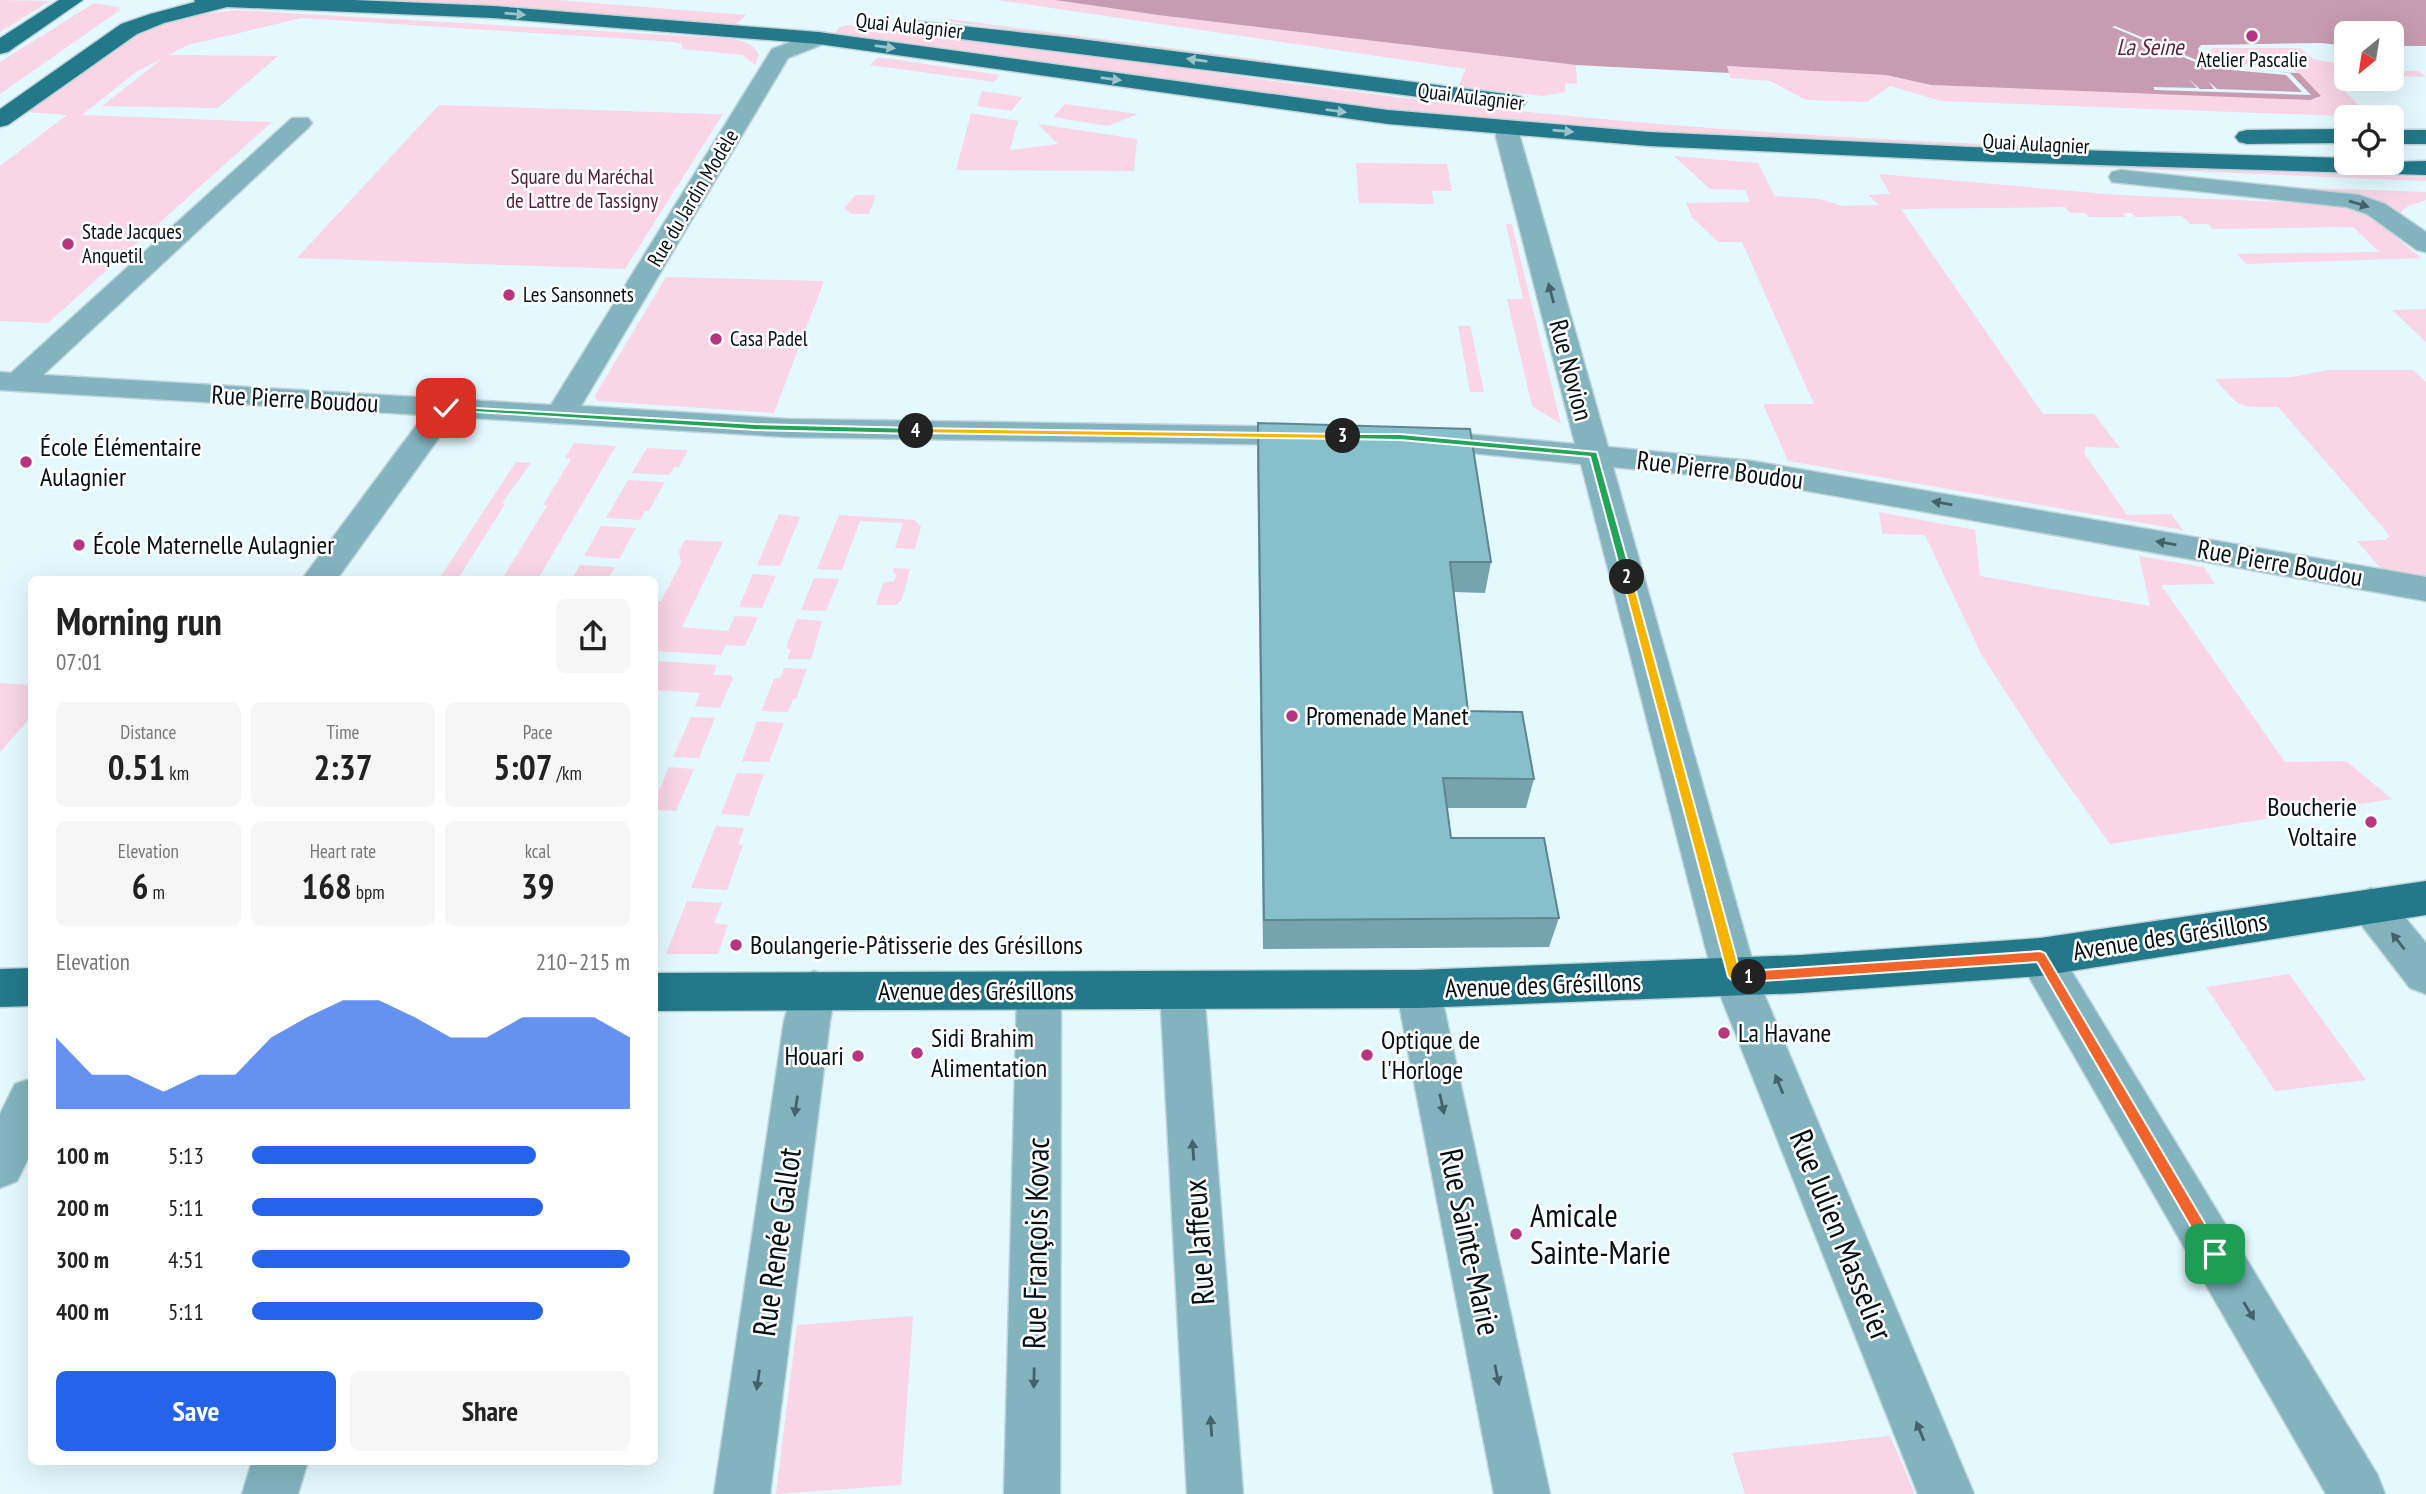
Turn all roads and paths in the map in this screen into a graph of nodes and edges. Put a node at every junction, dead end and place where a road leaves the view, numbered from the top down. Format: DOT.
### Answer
graph roads {
  1 [pos="151,0"];
  2 [pos="204,0"];
  3 [pos="227,1"];
  4 [pos="71,2"];
  5 [pos="815,22"];
  6 [pos="888,24"];
  7 [pos="766,34"];
  8 [pos="0,47"];
  9 [pos="780,54"];
  10 [pos="1531,104"];
  11 [pos="0,106"];
  12 [pos="0,120"];
  13 [pos="300,123"];
  14 [pos="1508,127"];
  15 [pos="1655,128"];
  16 [pos="1900,135"];
  17 [pos="2404,137"];
  18 [pos="2426,137"];
  19 [pos="2193,138"];
  20 [pos="2221,138"];
  21 [pos="2404,155"];
  22 [pos="2334,156"];
  23 [pos="2426,156"];
  24 [pos="2334,157"];
  25 [pos="2334,158"];
  26 [pos="2334,159"];
  27 [pos="2404,165"];
  28 [pos="2426,168"];
  29 [pos="2370,175"];
  30 [pos="2122,177"];
  31 [pos="2419,217"];
  32 [pos="9,382"];
  33 [pos="446,408"];
  34 [pos="561,414"];
  35 [pos="1332,436"];
  36 [pos="1386,437"];
  37 [pos="1594,454"];
  38 [pos="321,576"];
  39 [pos="2426,589"];
  40 [pos="2426,898"];
  41 [pos="2371,906"];
  42 [pos="2040,957"];
  43 [pos="2426,975"];
  44 [pos="1735,977"];
  45 [pos="1418,989"];
  46 [pos="814,990"];
  47 [pos="1182,990"];
  48 [pos="658,992"];
  49 [pos="1039,992"];
  50 [pos="28,1107"];
  51 [pos="0,1166"];
  52 [pos="279,1465"];
  53 [pos="270,1494"];
  54 [pos="742,1494"];
  55 [pos="1032,1494"];
  56 [pos="1215,1494"];
  57 [pos="1522,1494"];
  58 [pos="1946,1494"];
  59 [pos="2357,1494"];
  1 -- 11 [label="main road"];
  2 -- 3 [label="main road, Quai Aulagnier"];
  3 -- 7 [label="main road, Quai Aulagnier, one-way"];
  3 -- 12 [label="main road"];
  4 -- 8 [label="main road"];
  5 -- 7 [label="main road, Quai Aulagnier"];
  5 -- 7 [label="main road"];
  5 -- 9 [label="street"];
  5 -- 14 [label="main road, Quai Aulagnier, one-way"];
  10 -- 6 [label="main road, Quai Aulagnier, one-way"];
  7 -- 9 [label="street"];
  9 -- 34 [label="street, Rue du Jardin Modèle"];
  13 -- 32 [label="street"];
  14 -- 15 [label="main road, Quai Aulagnier, one-way"];
  37 -- 14 [label="street, Rue Novion, one-way"];
  15 -- 16 [label="main road, Quai Aulagnier"];
  15 -- 25 [label="main road, Quai Aulagnier"];
  15 -- 30 [label="main road, Quai Aulagnier"];
  16 -- 19 [label="main road"];
  16 -- 24 [label="main road, Quai Aulagnier"];
  17 -- 18 [label="main road"];
  20 -- 22 [label="main road"];
  21 -- 23 [label="main road"];
  26 -- 30 [label="main road, Quai Aulagnier"];
  27 -- 28 [label="main road"];
  29 -- 31 [label="main road"];
  30 -- 31 [label="street, Quai Aulagnier, one-way"];
  32 -- 33 [label="street, Rue Pierre Boudou"];
  33 -- 34 [label="street, Rue Pierre Boudou"];
  33 -- 38 [label="street"];
  34 -- 35 [label="street, Rue Pierre Boudou"];
  36 -- 37 [label="street, Rue Pierre Boudou"];
  39 -- 37 [label="street, Rue Pierre Boudou, one-way"];
  37 -- 44 [label="street, Rue Novion"];
  40 -- 41 [label="main road, Avenue des Grésillons"];
  41 -- 42 [label="main road, Avenue des Grésillons"];
  43 -- 41 [label="street, one-way"];
  42 -- 44 [label="main road, Avenue des Grésillons"];
  42 -- 59 [label="street, one-way"];
  44 -- 45 [label="main road, Avenue des Grésillons"];
  58 -- 44 [label="street, Rue Julien Masselier, one-way"];
  45 -- 47 [label="main road, Avenue des Grésillons"];
  45 -- 57 [label="street, Rue Sainte-Marie, one-way"];
  46 -- 48 [label="main road, Avenue des Grésillons"];
  46 -- 49 [label="main road, Avenue des Grésillons"];
  46 -- 54 [label="street, Rue Renée Gallot, one-way"];
  47 -- 49 [label="main road, Avenue des Grésillons"];
  56 -- 47 [label="street, Rue Jaffeux, one-way"];
  49 -- 55 [label="street, Rue François Kovac, one-way"];
  50 -- 51 [label="street"];
  52 -- 53 [label="street"];
}
